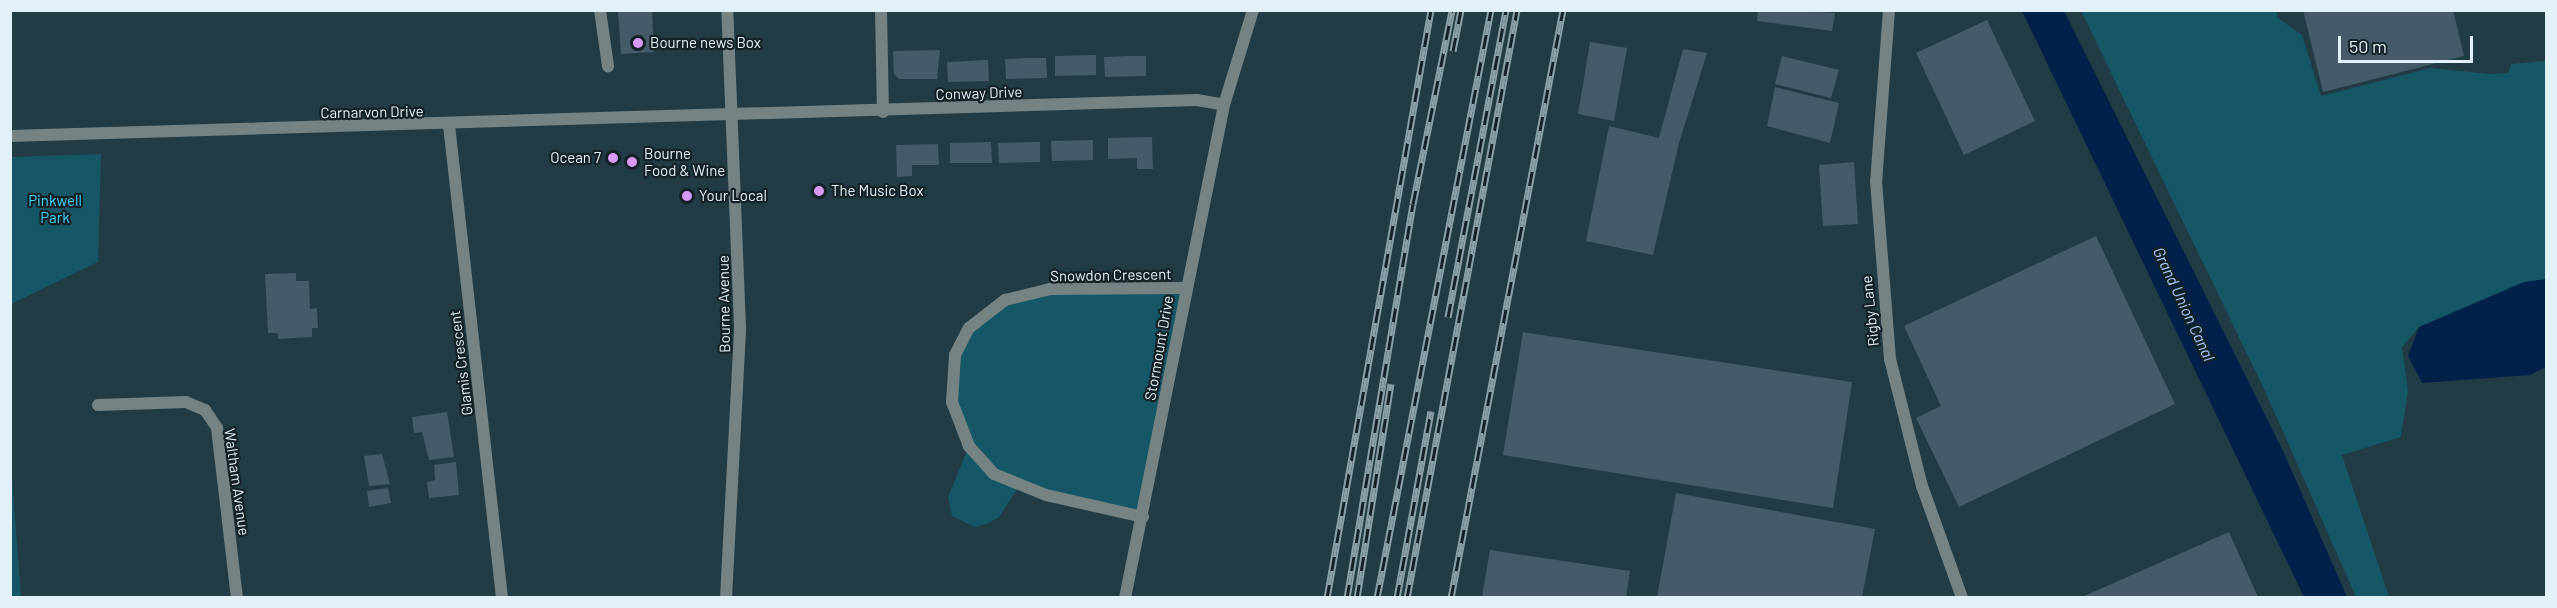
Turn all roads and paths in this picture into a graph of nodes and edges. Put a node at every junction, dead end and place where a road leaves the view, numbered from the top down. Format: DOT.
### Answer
graph roads {
  1 [pos="600,10"];
  2 [pos="727,10"];
  3 [pos="881,10"];
  4 [pos="1253,10"];
  5 [pos="1889,10"];
  6 [pos="608,66"];
  7 [pos="1224,105"];
  8 [pos="883,112"];
  9 [pos="734,116"];
  10 [pos="449,125"];
  11 [pos="10,136"];
  12 [pos="1185,288"];
  13 [pos="98,405"];
  14 [pos="1143,517"];
  15 [pos="237,597"];
  16 [pos="502,597"];
  17 [pos="726,597"];
  18 [pos="1125,597"];
  19 [pos="1962,597"];
  1 -- 6 [label="street"];
  2 -- 9 [label="street, Bourne Avenue"];
  3 -- 8 [label="street"];
  4 -- 7 [label="street, Stormount Drive"];
  5 -- 19 [label="street, Rigby Lane"];
  7 -- 8 [label="street, Conway Drive"];
  7 -- 12 [label="street, Stormount Drive"];
  8 -- 9 [label="street, Conway Drive"];
  9 -- 10 [label="street, Carnarvon Drive"];
  9 -- 17 [label="street, Bourne Avenue"];
  10 -- 11 [label="street, Carnarvon Drive"];
  10 -- 16 [label="street, Glamis Crescent"];
  12 -- 14 [label="street, Stormount Drive"];
  12 -- 14 [label="street, Snowdon Crescent"];
  13 -- 15 [label="street, Waltham Avenue"];
  14 -- 18 [label="street, Stormount Drive"];
}
